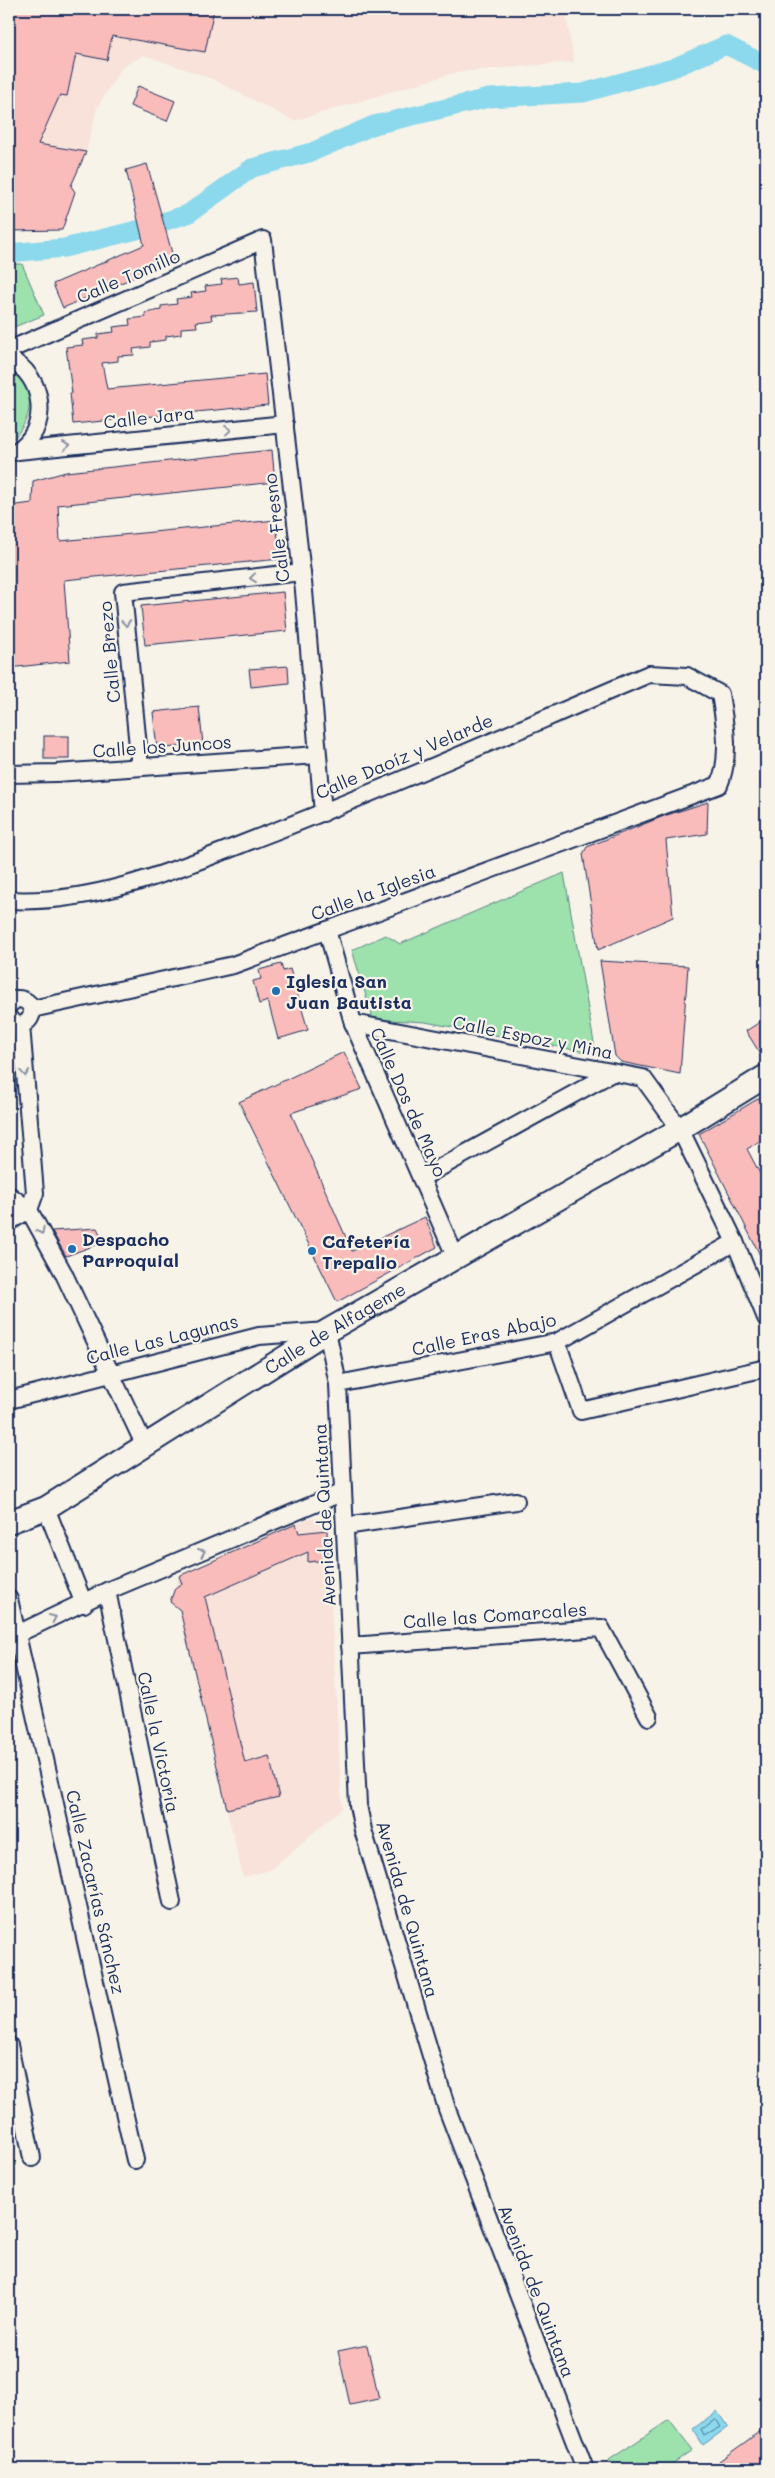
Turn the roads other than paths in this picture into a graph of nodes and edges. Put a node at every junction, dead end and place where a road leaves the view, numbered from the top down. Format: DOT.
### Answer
graph roads {
  1 [pos="263,240"];
  2 [pos="9,350"];
  3 [pos="9,359"];
  4 [pos="285,424"];
  5 [pos="13,453"];
  6 [pos="302,572"];
  7 [pos="318,755"];
  8 [pos="140,767"];
  9 [pos="9,774"];
  10 [pos="719,785"];
  11 [pos="322,813"];
  12 [pos="9,900"];
  13 [pos="326,930"];
  14 [pos="32,1009"];
  15 [pos="11,1014"];
  16 [pos="353,1023"];
  17 [pos="612,1073"];
  18 [pos="766,1076"];
  19 [pos="680,1130"];
  20 [pos="421,1178"];
  21 [pos="9,1195"];
  22 [pos="29,1210"];
  23 [pos="9,1222"];
  24 [pos="735,1242"];
  25 [pos="456,1258"];
  26 [pos="766,1318"];
  27 [pos="326,1331"];
  28 [pos="557,1342"];
  29 [pos="766,1368"];
  30 [pos="110,1372"];
  31 [pos="338,1384"];
  32 [pos="9,1400"];
  33 [pos="144,1446"];
  34 [pos="343,1492"];
  35 [pos="516,1501"];
  36 [pos="46,1508"];
  37 [pos="9,1522"];
  38 [pos="344,1526"];
  39 [pos="108,1591"];
  40 [pos="9,1599"];
  41 [pos="84,1604"];
  42 [pos="13,1636"];
  43 [pos="350,1646"];
  44 [pos="649,1717"];
  45 [pos="172,1902"];
  46 [pos="9,2045"];
  47 [pos="32,2158"];
  48 [pos="135,2160"];
  49 [pos="585,2469"];
  1 -- 2 [label="street, Calle Tomillo"];
  1 -- 4 [label="street, Calle Fresno"];
  3 -- 5 [label="street"];
  5 -- 4 [label="street, Calle Jara, one-way"];
  4 -- 6 [label="street, Calle Fresno"];
  6 -- 7 [label="street, Calle Fresno"];
  6 -- 8 [label="street, Calle Brezo, one-way"];
  7 -- 8 [label="street, Calle los Juncos"];
  7 -- 11 [label="street, Calle Fresno"];
  8 -- 9 [label="street, Calle los Juncos"];
  10 -- 11 [label="street, Calle Daoíz y Velarde"];
  10 -- 13 [label="street, Calle la Iglesia"];
  11 -- 12 [label="street, Calle Daoíz y Velarde"];
  13 -- 14 [label="street, Calle la Iglesia"];
  13 -- 16 [label="street, Calle Dos de Mayo"];
  14 -- 15 [label="street"];
  14 -- 15 [label="street"];
  15 -- 22 [label="street, one-way"];
  16 -- 17 [label="street, Calle Espoz y Mina"];
  16 -- 20 [label="street, Calle Dos de Mayo"];
  17 -- 19 [label="street, Calle Espoz y Mina"];
  17 -- 20 [label="street"];
  18 -- 19 [label="street, Calle de Alfageme"];
  19 -- 24 [label="street, Calle Espoz y Mina"];
  19 -- 25 [label="street, Calle de Alfageme"];
  20 -- 25 [label="street, Calle Dos de Mayo"];
  21 -- 22 [label="street"];
  22 -- 23 [label="street"];
  22 -- 30 [label="street, one-way"];
  24 -- 26 [label="street, Calle Espoz y Mina"];
  24 -- 28 [label="street, Calle Eras Abajo"];
  25 -- 27 [label="street, Calle de Alfageme"];
  27 -- 30 [label="street, Calle Las Lagunas"];
  27 -- 31 [label="street, Avenida de Quintana"];
  27 -- 33 [label="street, Calle de Alfageme"];
  28 -- 29 [label="street"];
  28 -- 31 [label="street, Calle Eras Abajo"];
  30 -- 32 [label="street, Calle Las Lagunas"];
  30 -- 33 [label="street"];
  31 -- 34 [label="street, Avenida de Quintana"];
  33 -- 36 [label="street, Calle de Alfageme"];
  34 -- 38 [label="street, Avenida de Quintana"];
  39 -- 34 [label="street, one-way"];
  35 -- 38 [label="street"];
  36 -- 37 [label="street, Calle de Alfageme"];
  36 -- 41 [label="street"];
  38 -- 43 [label="street, Avenida de Quintana"];
  39 -- 41 [label="street"];
  39 -- 45 [label="street, Calle la Victoria"];
  40 -- 42 [label="street, Calle Zacarías Sánchez"];
  42 -- 41 [label="street, one-way"];
  42 -- 48 [label="street, Calle Zacarías Sánchez"];
  43 -- 44 [label="street, Calle las Comarcales"];
  43 -- 49 [label="street, Avenida de Quintana"];
  46 -- 47 [label="street"];
}
